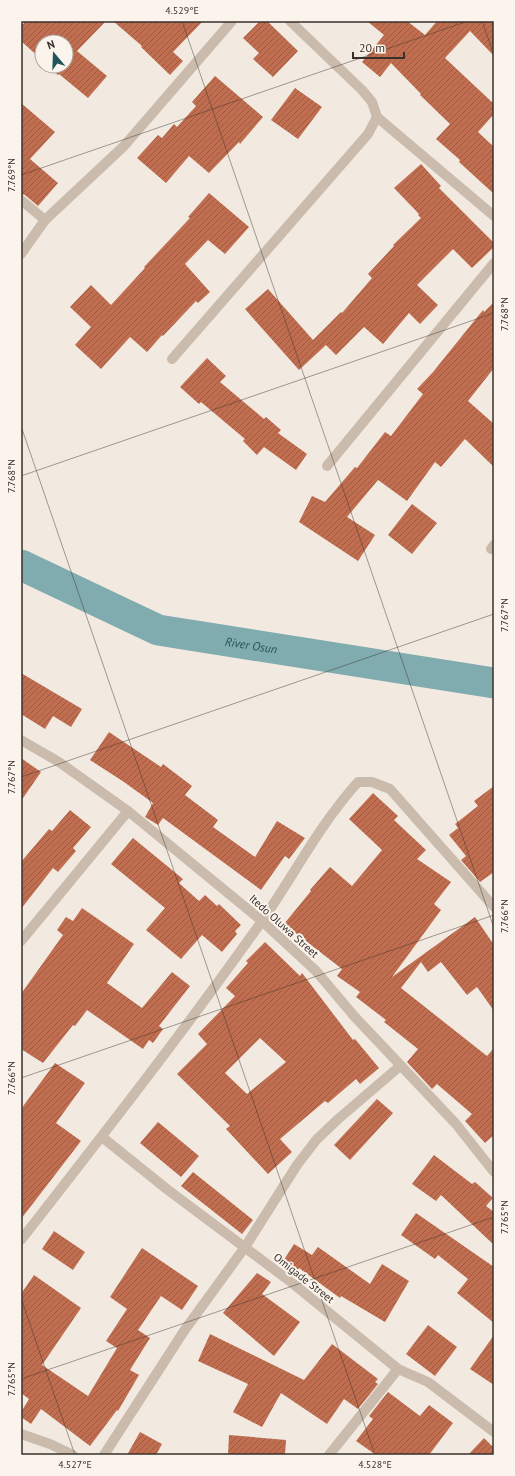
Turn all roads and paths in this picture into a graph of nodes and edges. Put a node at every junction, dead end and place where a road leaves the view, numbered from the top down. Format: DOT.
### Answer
graph roads {
  1 [pos="232,21"];
  2 [pos="290,21"];
  3 [pos="377,117"];
  4 [pos="21,200"];
  5 [pos="494,216"];
  6 [pos="45,220"];
  7 [pos="21,254"];
  8 [pos="494,262"];
  9 [pos="172,359"];
  10 [pos="327,466"];
  11 [pos="21,740"];
  12 [pos="128,811"];
  13 [pos="494,907"];
  14 [pos="262,921"];
  15 [pos="21,941"];
  16 [pos="400,1066"];
  17 [pos="102,1137"];
  18 [pos="494,1172"];
  19 [pos="21,1240"];
  20 [pos="245,1247"];
  21 [pos="398,1369"];
  22 [pos="494,1432"];
  23 [pos="21,1434"];
  24 [pos="73,1455"];
  25 [pos="104,1455"];
  26 [pos="329,1455"];
  1 -- 6 [label="street"];
  2 -- 3 [label="street"];
  3 -- 5 [label="street"];
  3 -- 9 [label="street"];
  4 -- 6 [label="street"];
  6 -- 7 [label="street"];
  8 -- 10 [label="street"];
  11 -- 12 [label="street, Itedo Oluwa Street"];
  12 -- 14 [label="street, Itedo Oluwa Street"];
  12 -- 15 [label="street"];
  13 -- 14 [label="street"];
  14 -- 16 [label="street, Itedo Oluwa Street"];
  14 -- 17 [label="street"];
  16 -- 18 [label="street, Itedo Oluwa Street"];
  16 -- 20 [label="street"];
  17 -- 19 [label="street"];
  17 -- 20 [label="street, Omigade Street"];
  20 -- 21 [label="street, Omigade Street"];
  20 -- 25 [label="street"];
  21 -- 22 [label="street, Omigade Street"];
  21 -- 26 [label="street"];
  23 -- 24 [label="street"];
}
